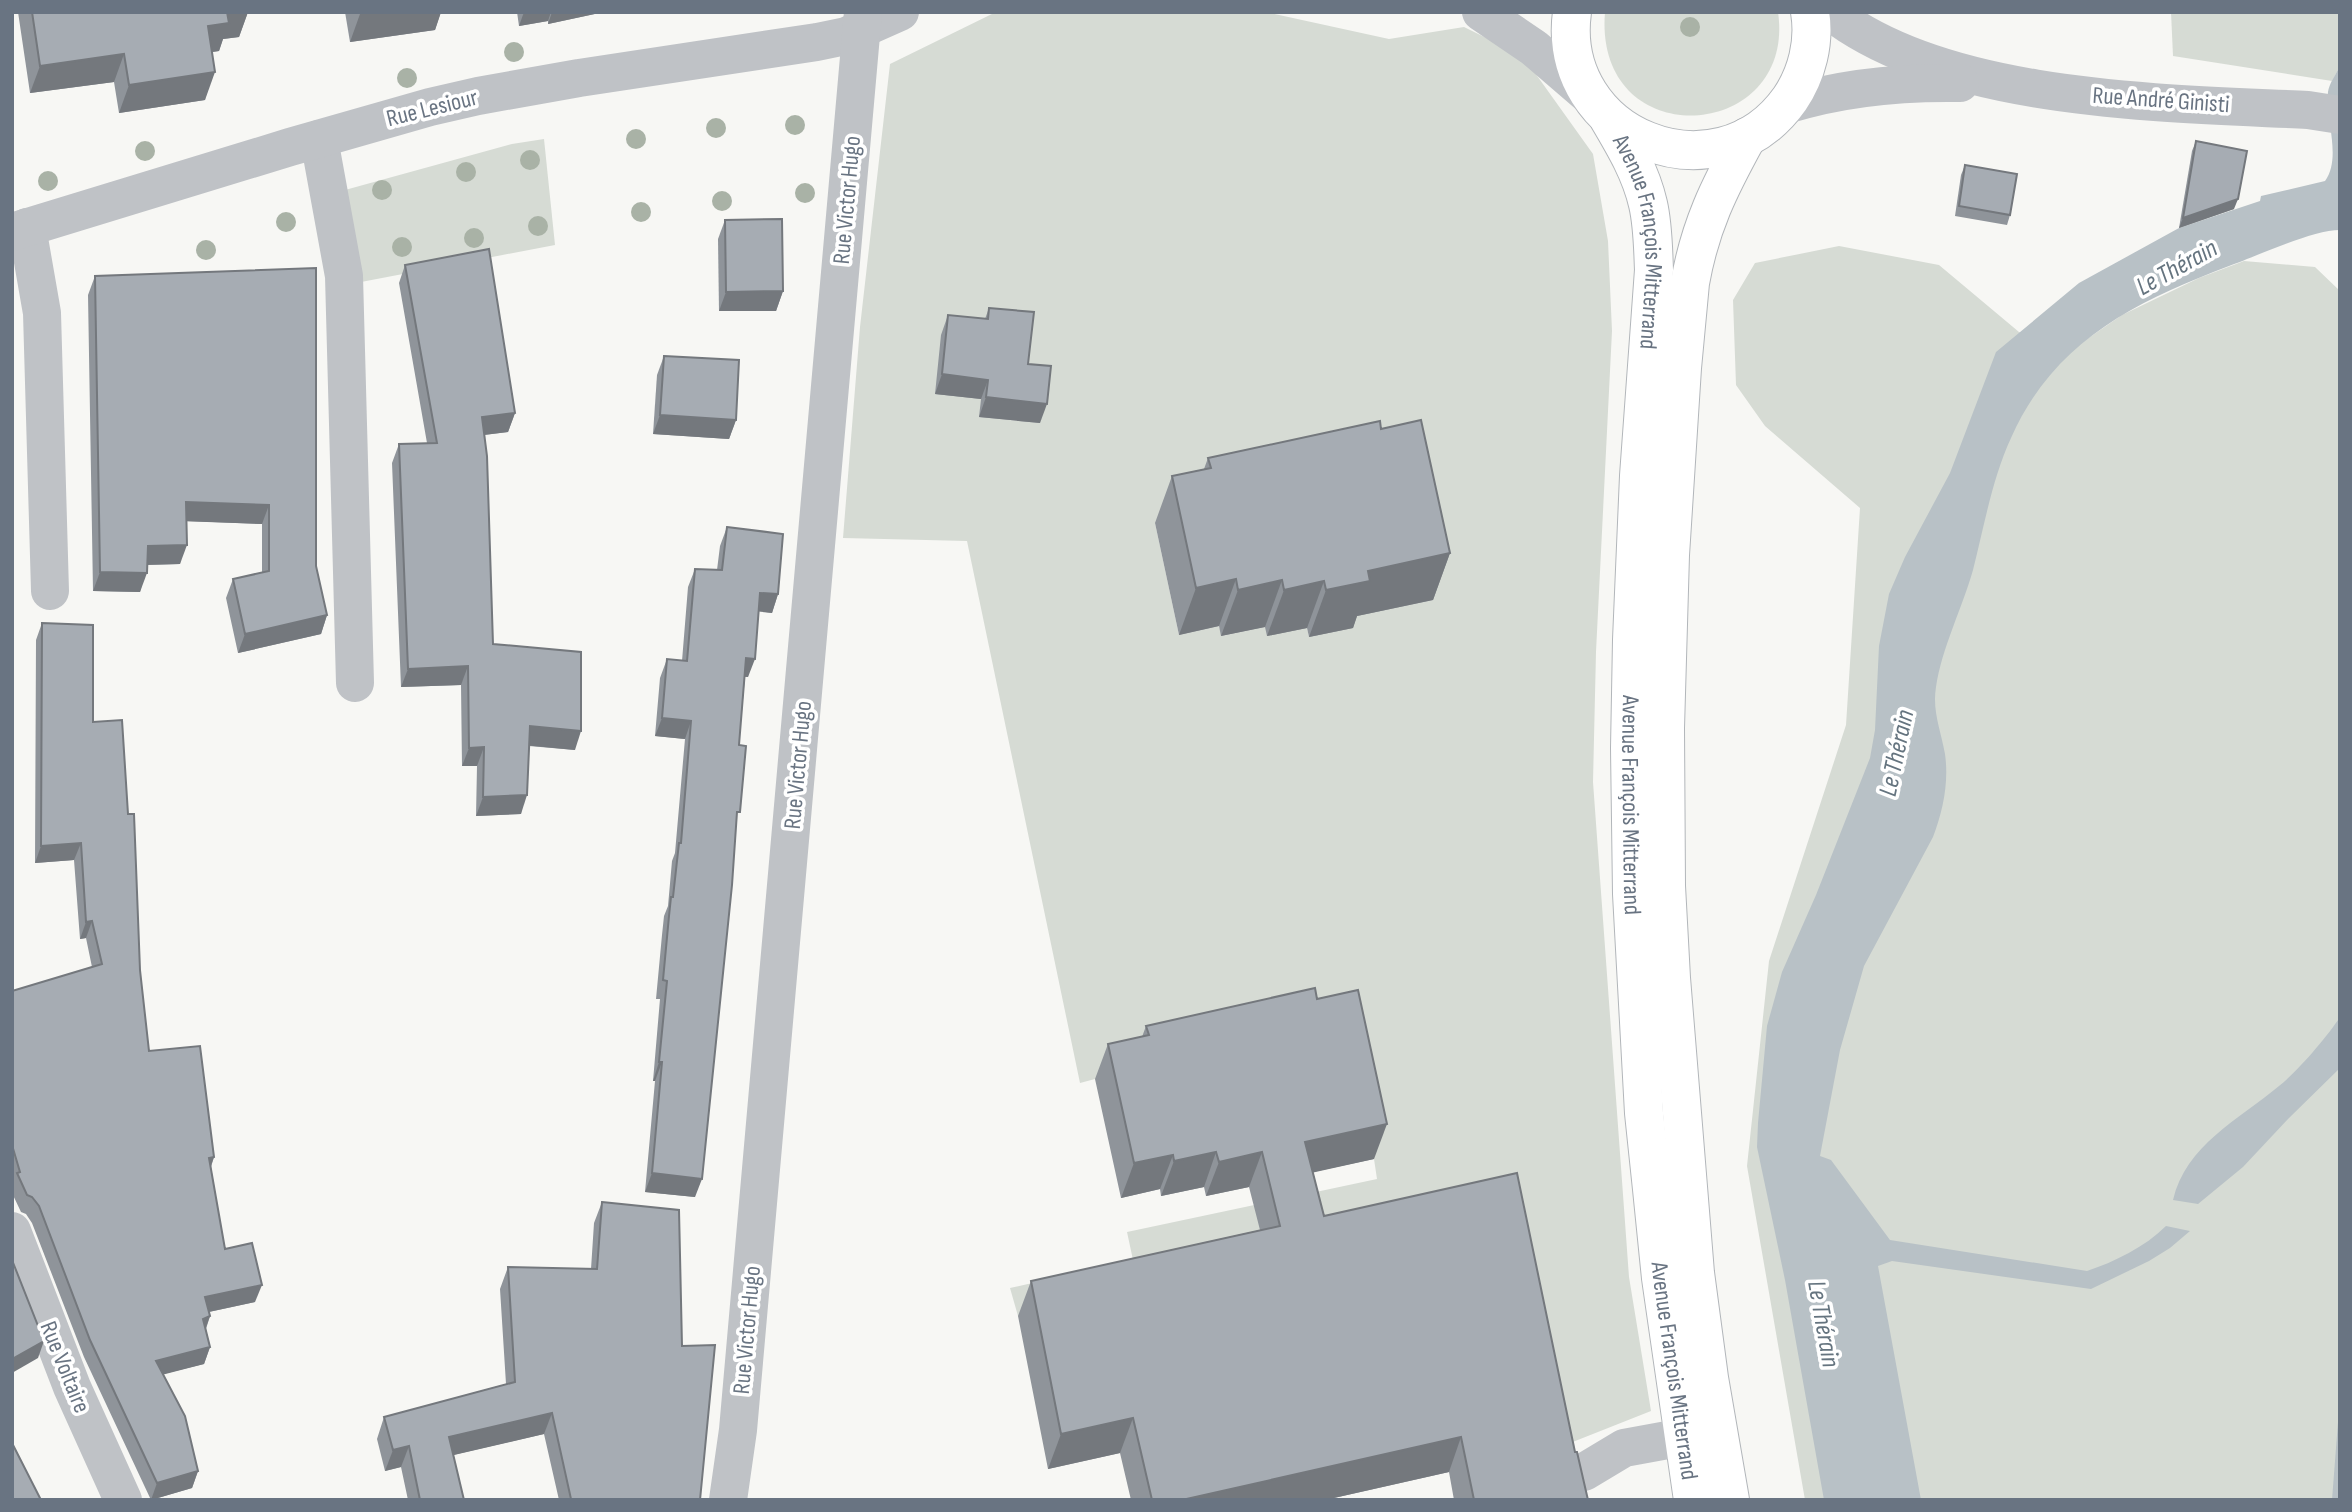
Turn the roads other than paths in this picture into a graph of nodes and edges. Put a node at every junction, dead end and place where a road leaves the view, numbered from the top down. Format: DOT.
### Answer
graph roads {
  1 [pos="900,12"];
  2 [pos="1481,12"];
  3 [pos="1572,12"];
  4 [pos="1810,12"];
  5 [pos="1831,12"];
  6 [pos="862,21"];
  7 [pos="2015,85"];
  8 [pos="1786,105"];
  9 [pos="1600,108"];
  10 [pos="2324,112"];
  11 [pos="1747,137"];
  12 [pos="319,139"];
  13 [pos="19,230"];
  14 [pos="50,591"];
  15 [pos="355,682"];
  16 [pos="12,1231"];
  17 [pos="1684,1437"];
  18 [pos="1584,1472"];
  19 [pos="123,1500"];
  20 [pos="728,1500"];
  21 [pos="1693,1500"];
  22 [pos="1730,1500"];
  1 -- 6 [label="street"];
  2 -- 9 [label="street"];
  3 -- 9 [label="main road, Avenue François Mitterrand"];
  4 -- 8 [label="main road"];
  5 -- 7 [label="street, Rue André Ginisti"];
  6 -- 12 [label="street, Rue Lesiour"];
  6 -- 20 [label="street, Rue Victor Hugo"];
  7 -- 8 [label="street, Rue André Ginisti"];
  7 -- 10 [label="street, Rue André Ginisti"];
  8 -- 11 [label="main road"];
  9 -- 11 [label="main road"];
  9 -- 17 [label="main road, Avenue François Mitterrand"];
  11 -- 22 [label="main road, Avenue François Mitterrand"];
  12 -- 13 [label="street, Rue Lesiour"];
  12 -- 15 [label="street"];
  13 -- 14 [label="street"];
  16 -- 19 [label="street, Rue Voltaire"];
  17 -- 18 [label="street"];
  17 -- 21 [label="main road, Avenue François Mitterrand"];
}
